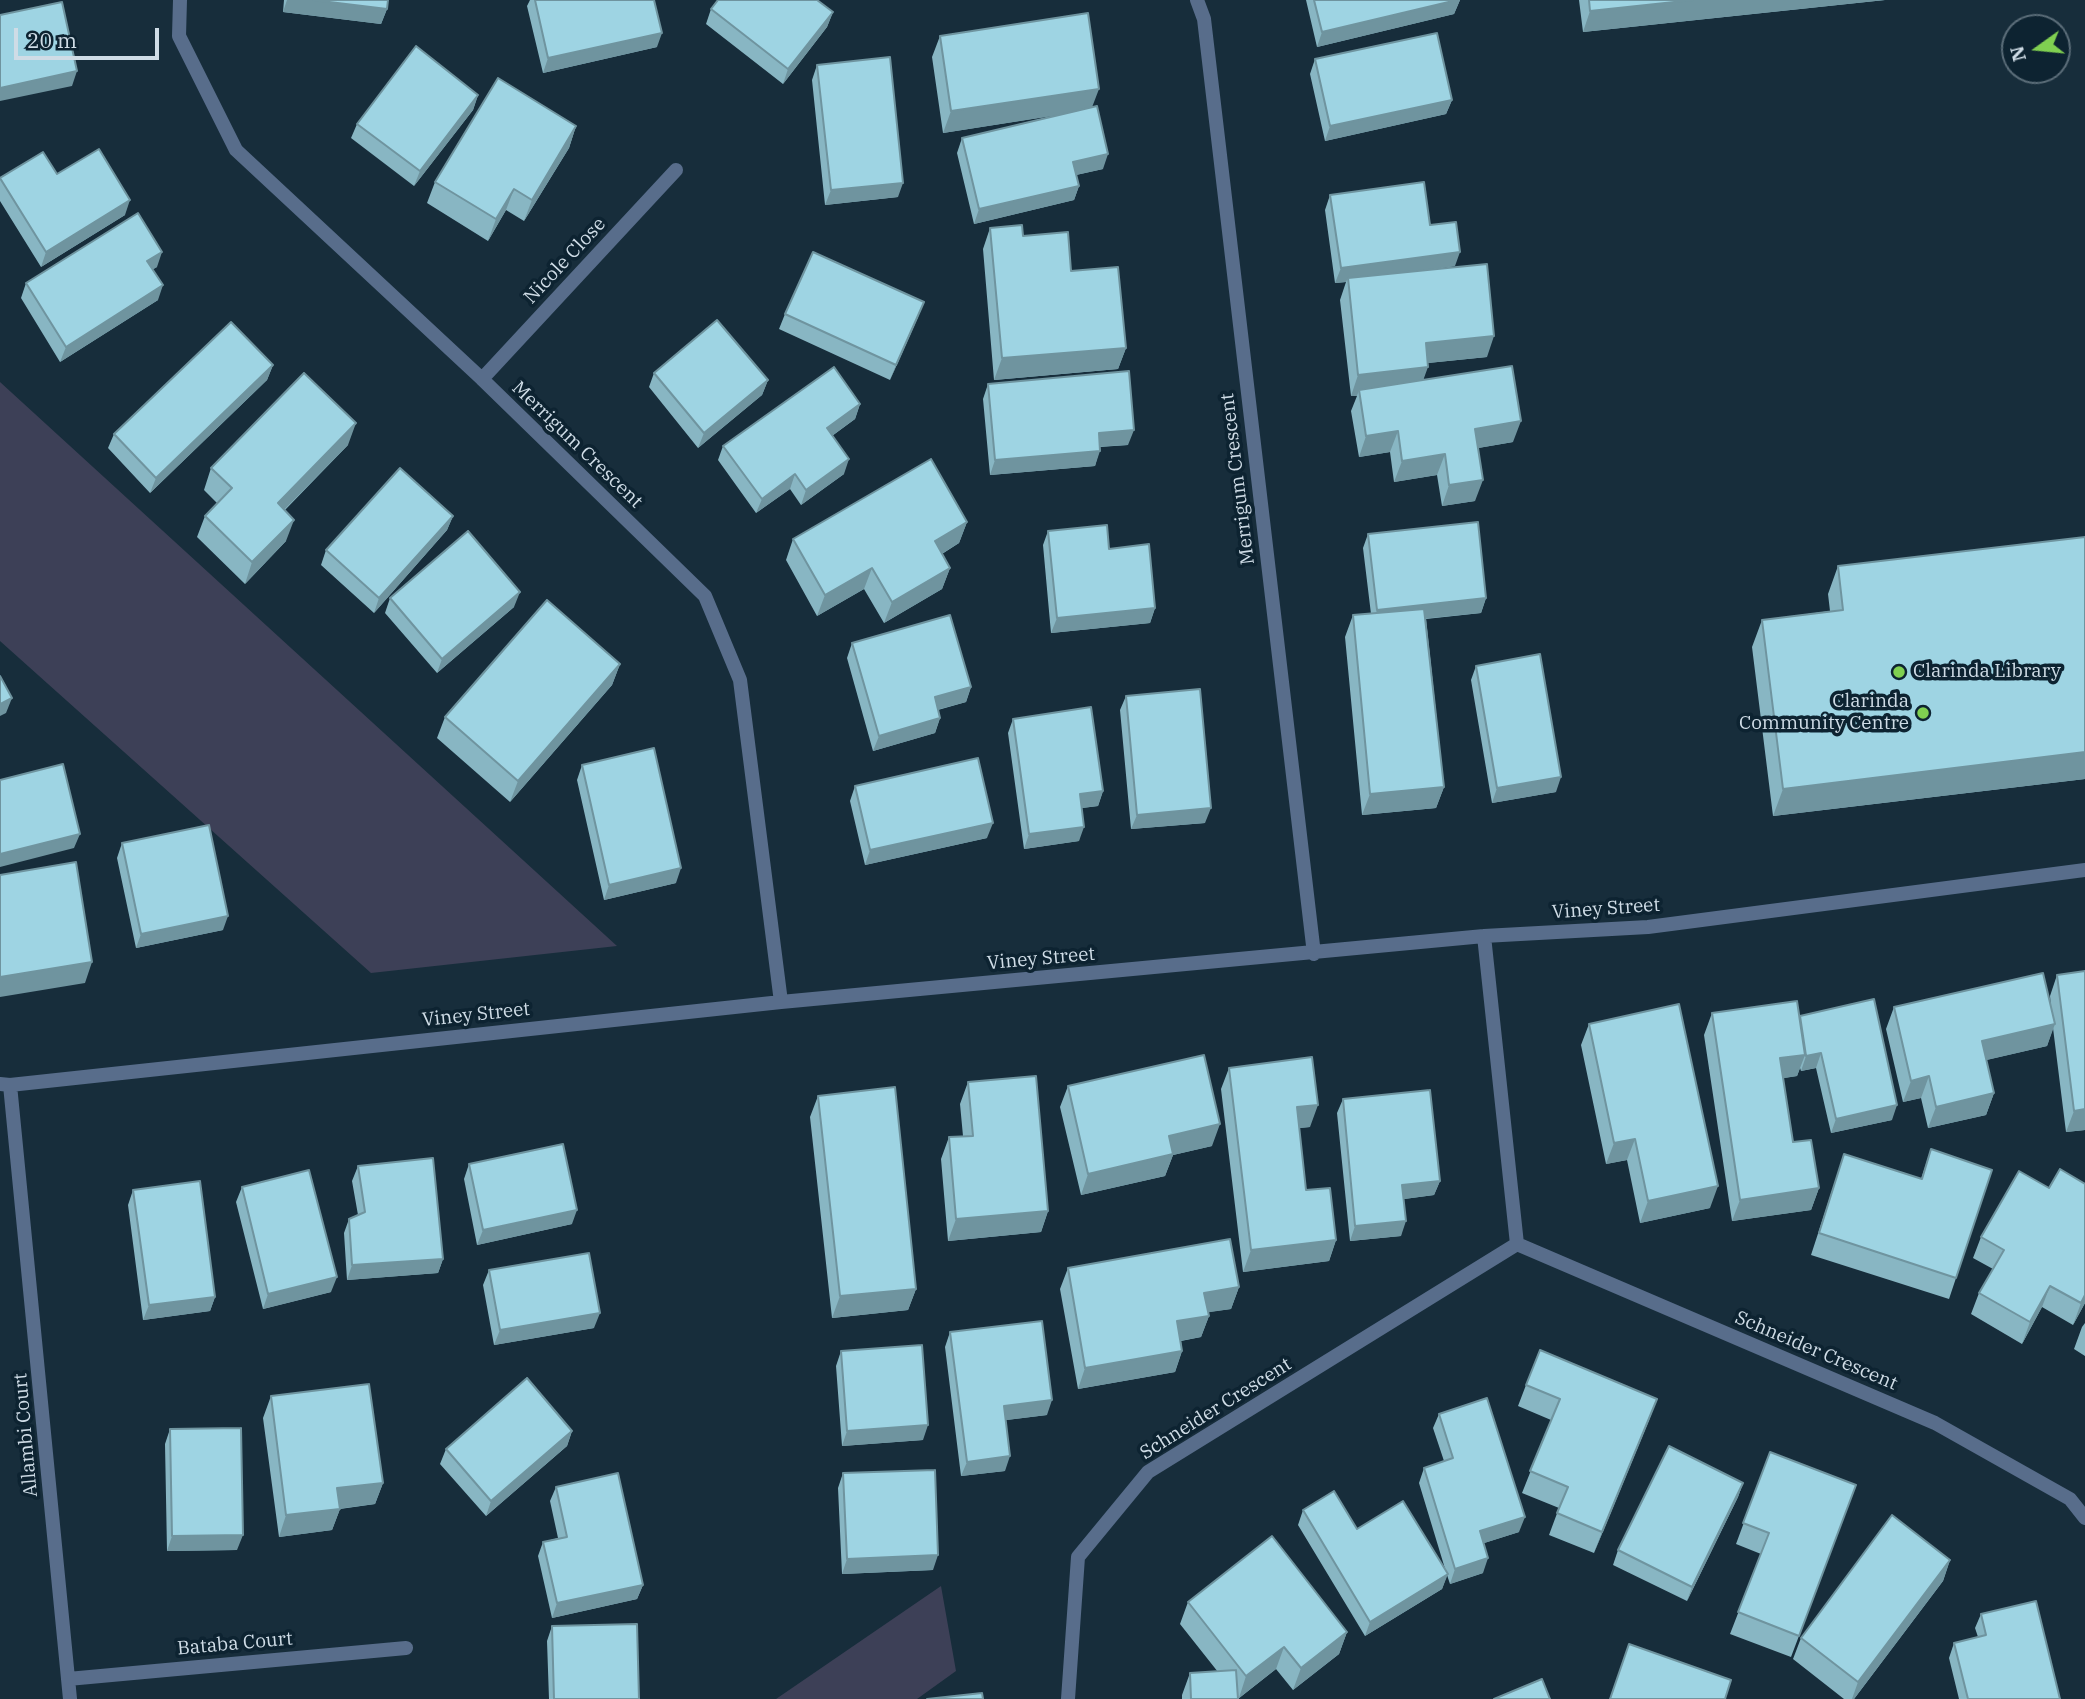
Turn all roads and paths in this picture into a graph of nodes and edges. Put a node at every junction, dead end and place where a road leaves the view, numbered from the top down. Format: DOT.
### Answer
graph roads {
  1 [pos="180,0"];
  2 [pos="1197,0"];
  3 [pos="676,170"];
  4 [pos="482,379"];
  5 [pos="2085,870"];
  6 [pos="1485,936"];
  7 [pos="1314,954"];
  8 [pos="781,1002"];
  9 [pos="5,1084"];
  10 [pos="1517,1244"];
  11 [pos="2085,1518"];
  12 [pos="406,1648"];
  13 [pos="68,1679"];
  14 [pos="70,1699"];
  15 [pos="1068,1699"];
  1 -- 4 [label="street, Merrigum Crescent"];
  2 -- 7 [label="street, Merrigum Crescent"];
  3 -- 4 [label="street, Nicole Close"];
  4 -- 8 [label="street, Merrigum Crescent"];
  5 -- 6 [label="street, Viney Street"];
  6 -- 7 [label="street, Viney Street"];
  6 -- 10 [label="street"];
  7 -- 8 [label="street, Viney Street"];
  8 -- 9 [label="street, Viney Street"];
  9 -- 13 [label="street, Allambi Court"];
  10 -- 11 [label="street, Schneider Crescent"];
  10 -- 15 [label="street, Schneider Crescent"];
  12 -- 13 [label="street, Bataba Court"];
  13 -- 14 [label="street, Allambi Court"];
}
